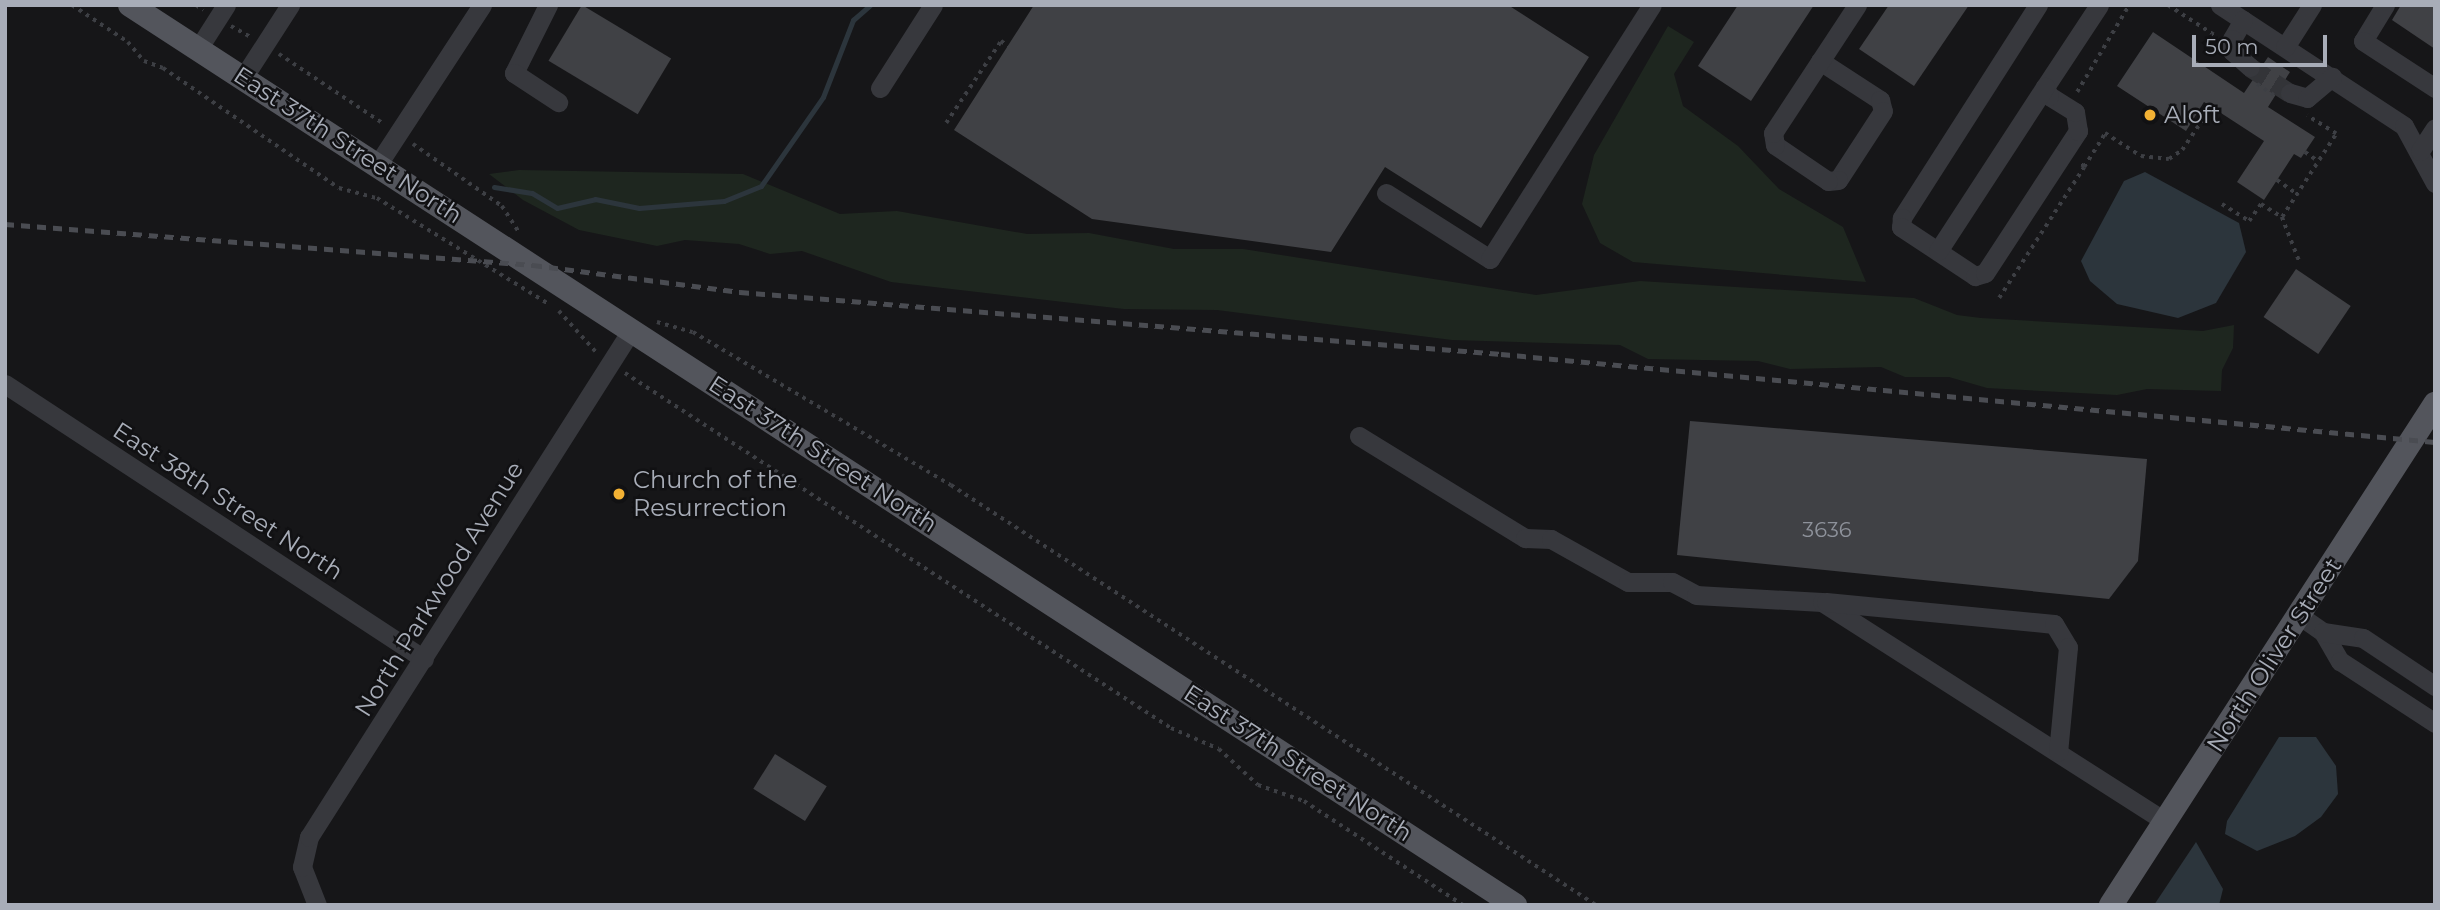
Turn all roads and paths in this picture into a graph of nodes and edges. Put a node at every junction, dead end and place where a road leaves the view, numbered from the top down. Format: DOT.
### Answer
graph roads {
  1 [pos="72,5"];
  2 [pos="130,5"];
  3 [pos="196,5"];
  4 [pos="290,5"];
  5 [pos="482,5"];
  6 [pos="548,5"];
  7 [pos="933,5"];
  8 [pos="1652,5"];
  9 [pos="1857,5"];
  10 [pos="2038,5"];
  11 [pos="2099,5"];
  12 [pos="2168,5"];
  13 [pos="2220,5"];
  14 [pos="2312,5"];
  15 [pos="2385,5"];
  16 [pos="222,12"];
  17 [pos="2243,20"];
  18 [pos="2222,40"];
  19 [pos="264,45"];
  20 [pos="1008,46"];
  21 [pos="2285,47"];
  22 [pos="198,49"];
  23 [pos="1820,61"];
  24 [pos="2249,73"];
  25 [pos="2332,77"];
  26 [pos="243,78"];
  27 [pos="2045,87"];
  28 [pos="880,88"];
  29 [pos="2435,88"];
  30 [pos="2286,96"];
  31 [pos="558,103"];
  32 [pos="2211,107"];
  33 [pos="2303,113"];
  34 [pos="946,123"];
  35 [pos="2435,128"];
  36 [pos="2097,131"];
  37 [pos="2105,133"];
  38 [pos="398,134"];
  39 [pos="2420,151"];
  40 [pos="2305,152"];
  41 [pos="2318,161"];
  42 [pos="378,164"];
  43 [pos="2084,167"];
  44 [pos="2277,180"];
  45 [pos="2435,183"];
  46 [pos="1386,193"];
  47 [pos="2297,194"];
  48 [pos="2222,204"];
  49 [pos="2282,217"];
  50 [pos="522,236"];
  51 [pos="1938,251"];
  52 [pos="2300,263"];
  53 [pos="638,321"];
  54 [pos="611,363"];
  55 [pos="5,384"];
  56 [pos="2435,404"];
  57 [pos="1359,436"];
  58 [pos="1822,602"];
  59 [pos="2300,616"];
  60 [pos="2323,632"];
  61 [pos="424,659"];
  62 [pos="2435,686"];
  63 [pos="2435,723"];
  64 [pos="2058,752"];
  65 [pos="2165,821"];
  66 [pos="1504,902"];
  67 [pos="317,905"];
  68 [pos="1463,905"];
  69 [pos="1597,905"];
  70 [pos="2111,905"];
  1 -- 54 [label="path"];
  2 -- 22 [label="main road, East 37th Street North"];
  3 -- 16 [label="path"];
  4 -- 19 [label="street"];
  5 -- 38 [label="street"];
  6 -- 31 [label="street"];
  7 -- 28 [label="street"];
  8 -- 46 [label="street"];
  9 -- 23 [label="street"];
  10 -- 51 [label="street"];
  11 -- 27 [label="street"];
  12 -- 18 [label="path"];
  13 -- 17 [label="street"];
  14 -- 21 [label="street"];
  15 -- 29 [label="street"];
  16 -- 19 [label="path"];
  16 -- 22 [label="street"];
  17 -- 21 [label="street"];
  17 -- 24 [label="street"];
  19 -- 26 [label="street"];
  19 -- 38 [label="path"];
  20 -- 34 [label="path"];
  21 -- 25 [label="street"];
  22 -- 26 [label="main road, East 37th Street North"];
  23 -- 23 [label="street"];
  24 -- 30 [label="path"];
  25 -- 30 [label="street"];
  25 -- 39 [label="street"];
  26 -- 42 [label="main road, East 37th Street North"];
  27 -- 51 [label="street"];
  27 -- 51 [label="street"];
  32 -- 37 [label="path"];
  33 -- 41 [label="path"];
  35 -- 39 [label="street"];
  36 -- 37 [label="path"];
  37 -- 43 [label="path"];
  38 -- 42 [label="street"];
  38 -- 50 [label="path"];
  39 -- 45 [label="street"];
  40 -- 41 [label="path"];
  41 -- 47 [label="path"];
  42 -- 53 [label="main road, East 37th Street North"];
  44 -- 47 [label="path"];
  47 -- 49 [label="path"];
  48 -- 49 [label="path"];
  49 -- 52 [label="path"];
  53 -- 54 [label="street, North Parkwood Avenue"];
  53 -- 66 [label="main road, East 37th Street North"];
  53 -- 69 [label="path"];
  54 -- 61 [label="street, North Parkwood Avenue"];
  54 -- 68 [label="path"];
  55 -- 61 [label="street, East 38th Street North"];
  56 -- 59 [label="main road, North Oliver Street"];
  57 -- 58 [label="street"];
  58 -- 64 [label="street"];
  58 -- 64 [label="street"];
  59 -- 60 [label="street"];
  59 -- 65 [label="main road, North Oliver Street"];
  60 -- 62 [label="street"];
  60 -- 63 [label="street"];
  61 -- 67 [label="street, North Parkwood Avenue"];
  64 -- 65 [label="street"];
  65 -- 70 [label="main road, North Oliver Street"];
}
